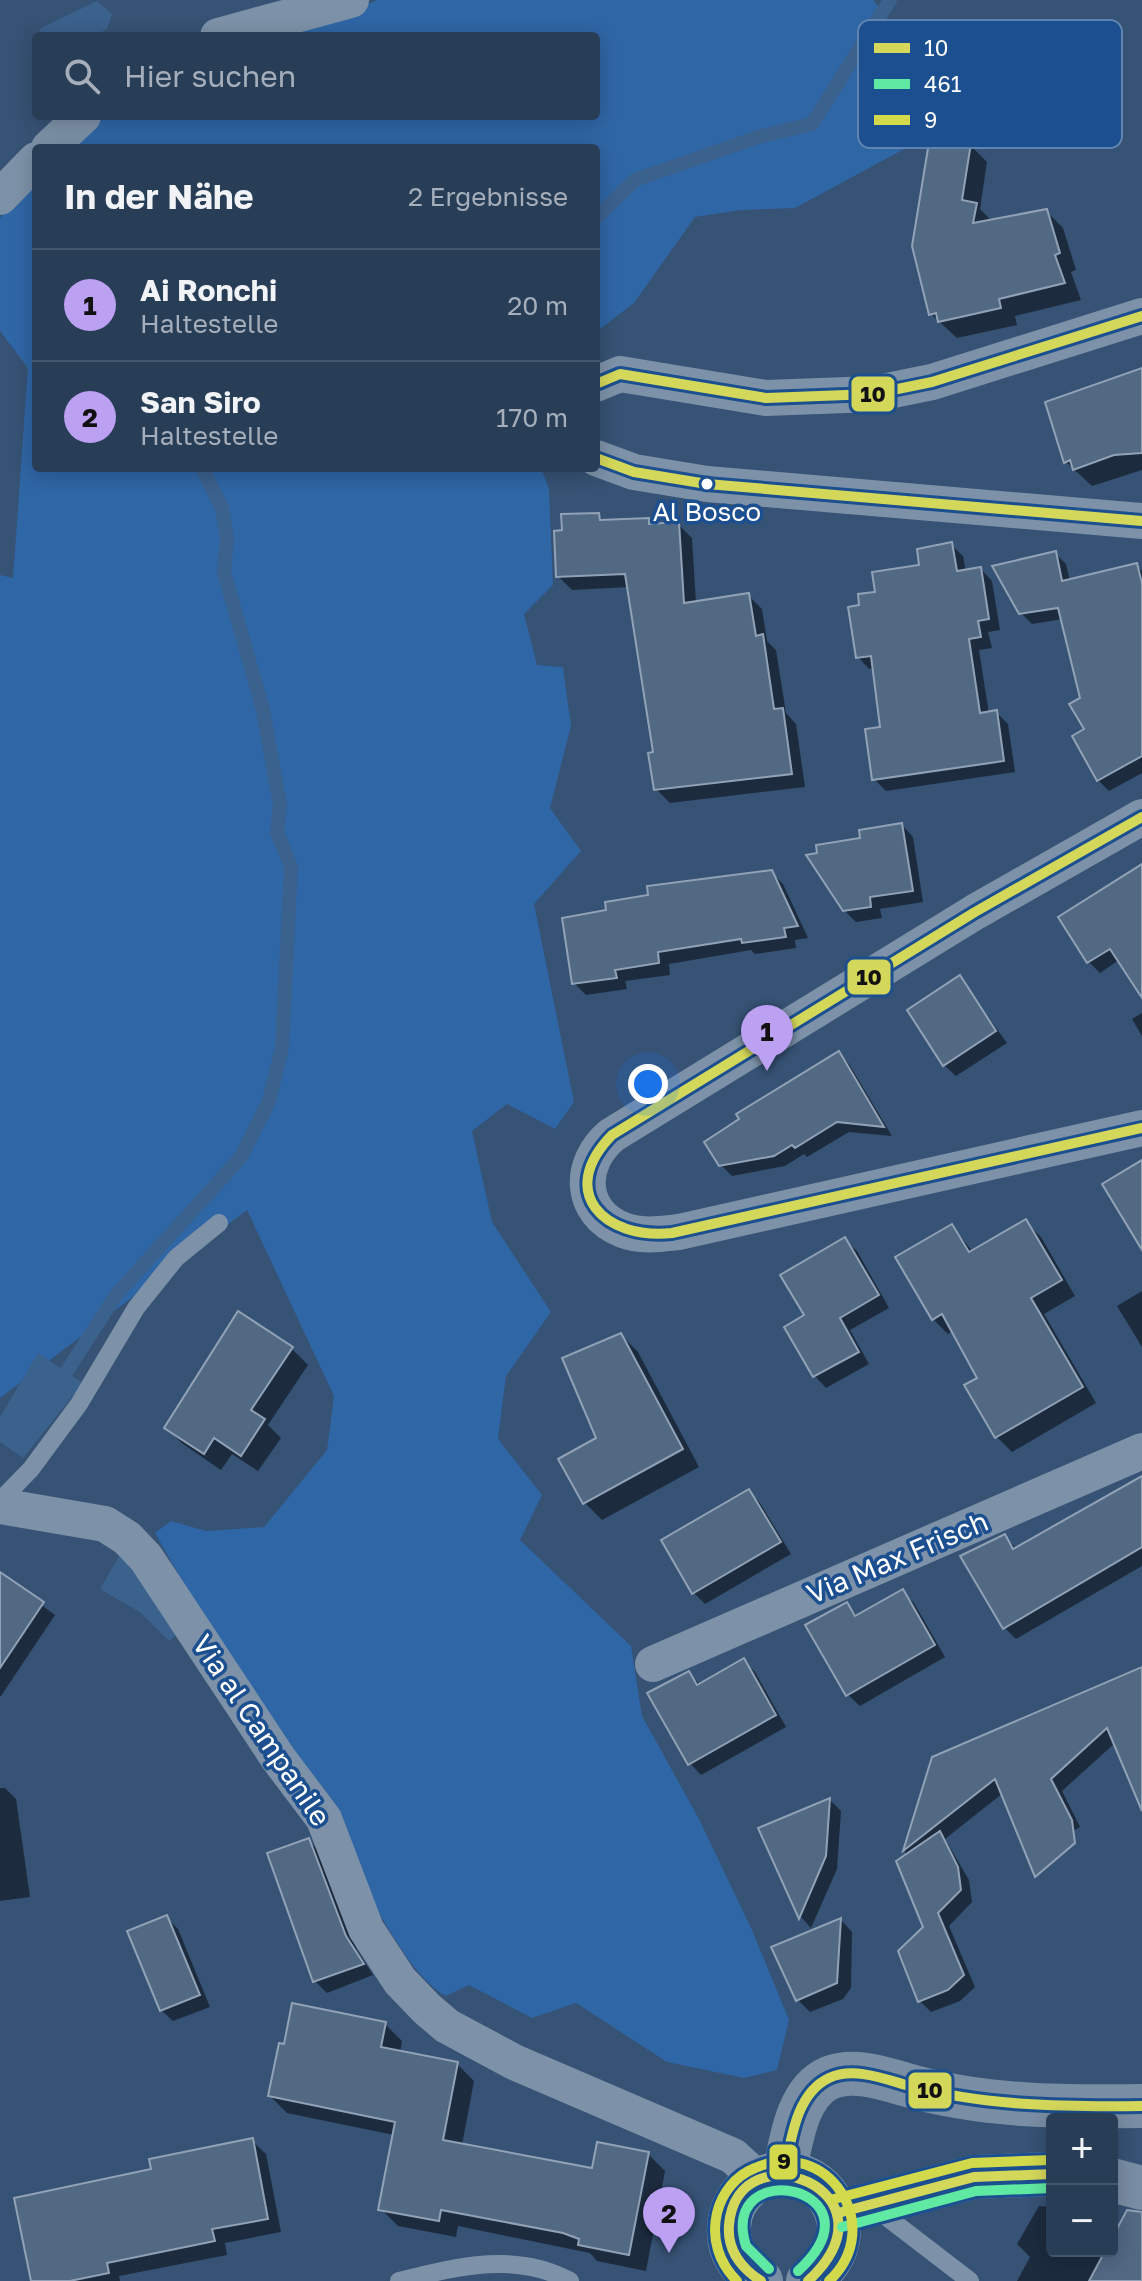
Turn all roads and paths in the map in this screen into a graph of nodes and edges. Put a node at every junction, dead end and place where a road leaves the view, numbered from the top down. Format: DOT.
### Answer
graph roads {
  1 [pos="351,0"];
  2 [pos="233,32"];
  3 [pos="79,120"];
  4 [pos="53,144"];
  5 [pos="32,164"];
  6 [pos="0,197"];
  7 [pos="1142,316"];
  8 [pos="600,382"];
  9 [pos="600,459"];
  10 [pos="1142,521"];
  11 [pos="1142,817"];
  12 [pos="1142,1128"];
  13 [pos="219,1223"];
  14 [pos="1142,1451"];
  15 [pos="0,1504"];
  16 [pos="653,1664"];
  17 [pos="1142,2106"];
  18 [pos="1046,2174"];
  19 [pos="771,2177"];
  20 [pos="1118,2182"];
  21 [pos="1142,2188"];
  22 [pos="854,2208"];
  23 [pos="399,2281"];
  24 [pos="570,2281"];
  25 [pos="760,2281"];
  26 [pos="808,2281"];
  27 [pos="970,2281"];
  1 -- 2 [label="street"];
  3 -- 4 [label="street"];
  5 -- 6 [label="street"];
  7 -- 8 [label="street"];
  9 -- 10 [label="street"];
  11 -- 12 [label="street"];
  13 -- 15 [label="lane"];
  14 -- 16 [label="street, Via Max Frisch"];
  15 -- 19 [label="street, Via al Campanile"];
  17 -- 19 [label="main road"];
  18 -- 22 [label="main road"];
  19 -- 22 [label="main road"];
  19 -- 25 [label="main road"];
  20 -- 21 [label="main road"];
  22 -- 26 [label="main road"];
  22 -- 27 [label="lane"];
  23 -- 24 [label="lane"];
}
